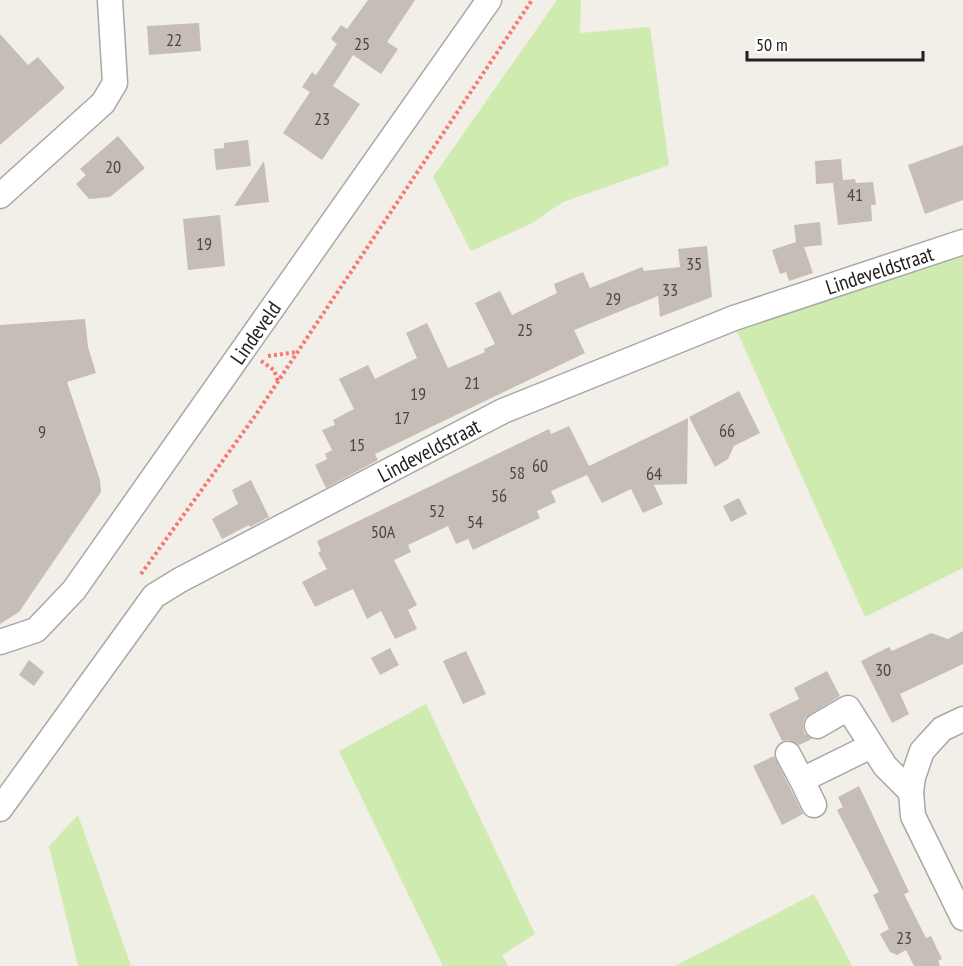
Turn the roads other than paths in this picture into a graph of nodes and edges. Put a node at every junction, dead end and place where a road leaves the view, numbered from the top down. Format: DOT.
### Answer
graph roads {
  1 [pos="110,0"];
  2 [pos="489,0"];
  3 [pos="0,196"];
  4 [pos="963,242"];
  5 [pos="0,642"];
  6 [pos="963,719"];
  7 [pos="817,726"];
  8 [pos="871,746"];
  9 [pos="788,754"];
  10 [pos="801,780"];
  11 [pos="911,792"];
  12 [pos="814,805"];
  13 [pos="0,809"];
  14 [pos="963,918"];
  1 -- 3 [label="street"];
  2 -- 5 [label="street, Lindeveld"];
  4 -- 13 [label="street, Lindeveldstraat"];
  6 -- 11 [label="street"];
  7 -- 8 [label="street"];
  8 -- 10 [label="street"];
  8 -- 11 [label="street"];
  9 -- 10 [label="street"];
  10 -- 12 [label="street"];
  11 -- 14 [label="street"];
}
